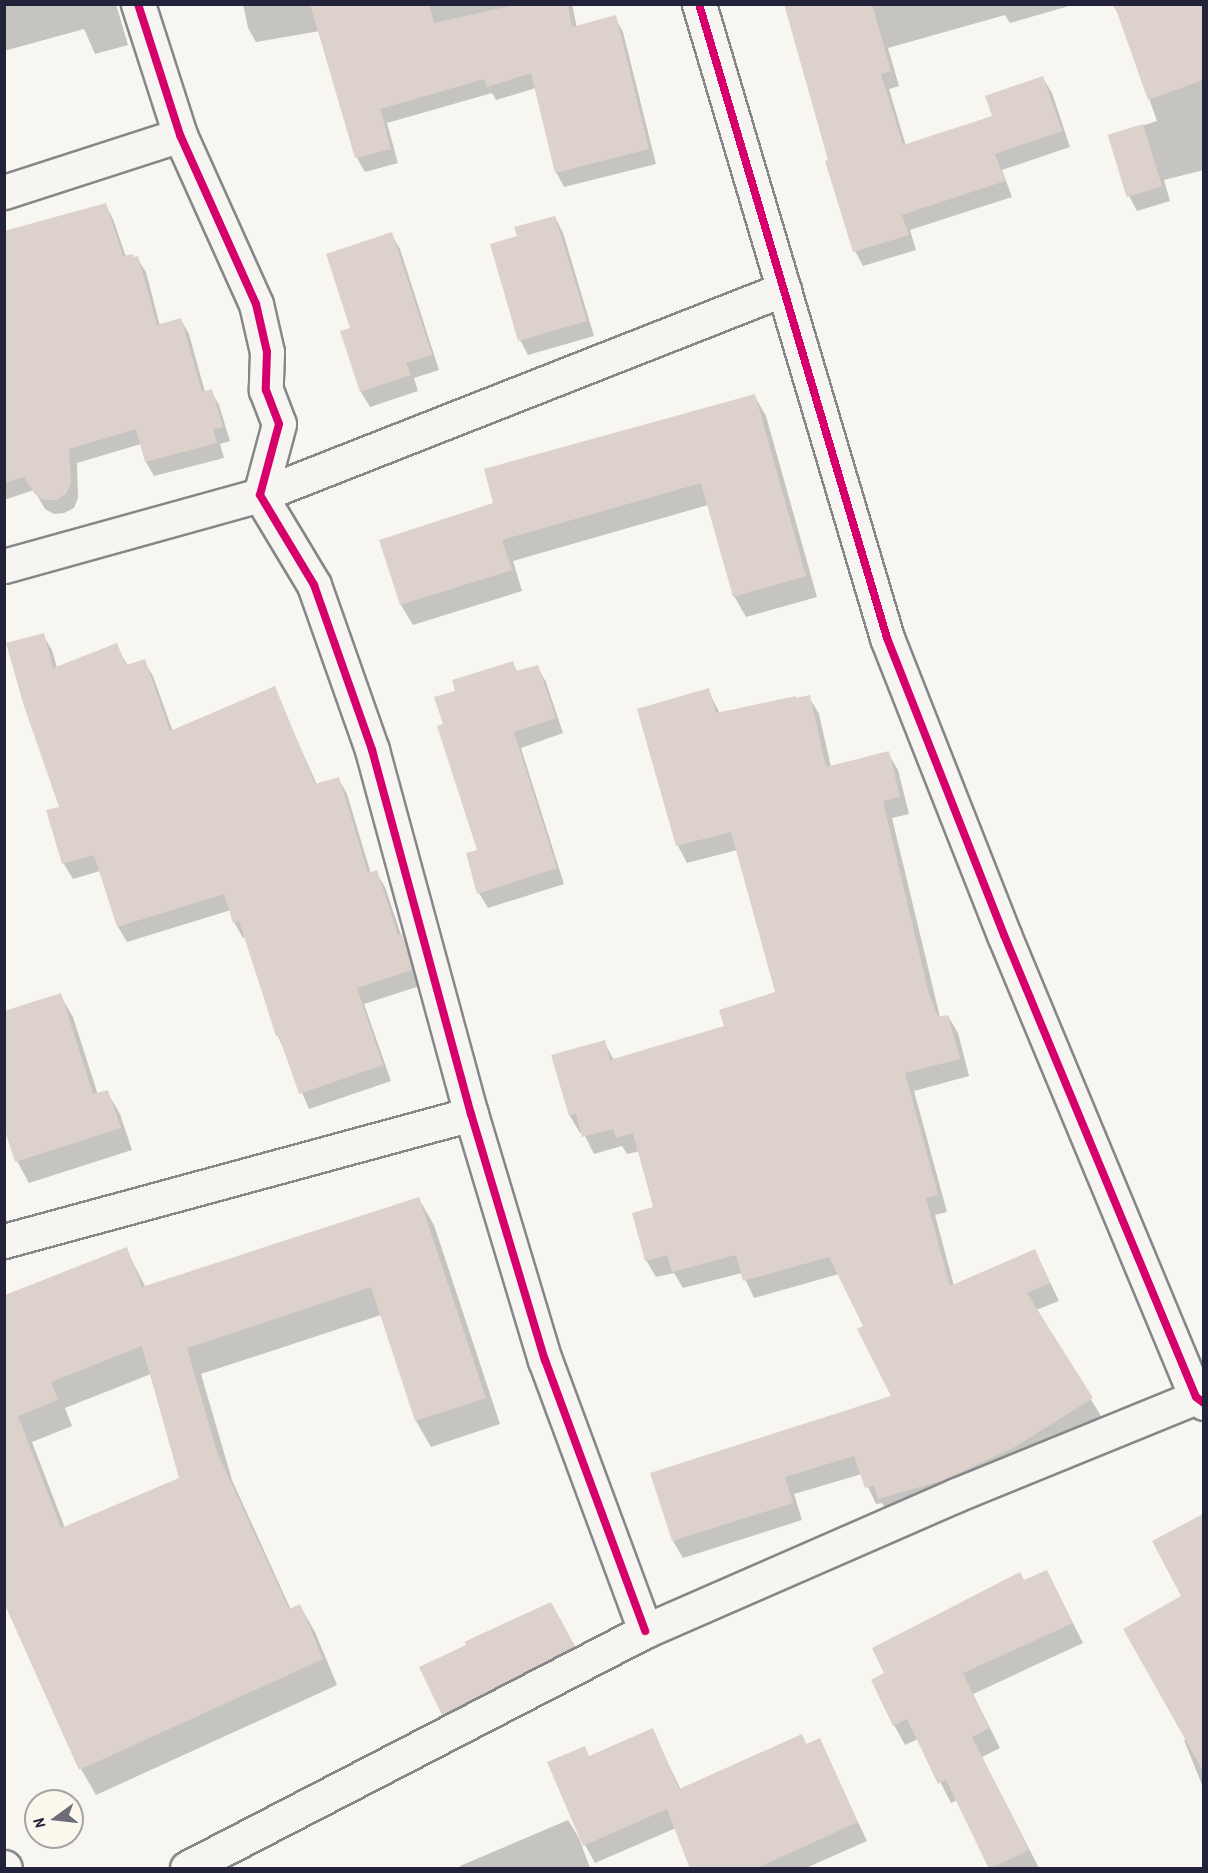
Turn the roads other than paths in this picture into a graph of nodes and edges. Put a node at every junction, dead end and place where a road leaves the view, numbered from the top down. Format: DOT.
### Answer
graph roads {
  1 [pos="138,4"];
  2 [pos="699,4"];
  3 [pos="180,135"];
  4 [pos="4,192"];
  5 [pos="784,289"];
  6 [pos="260,495"];
  7 [pos="4,566"];
  8 [pos="471,1114"];
  9 [pos="4,1241"];
  10 [pos="1200,1400"];
  11 [pos="645,1631"];
  12 [pos="187,1869"];
  1 -- 3 [label="street"];
  2 -- 5 [label="street"];
  3 -- 4 [label="street"];
  3 -- 6 [label="street"];
  5 -- 6 [label="street"];
  5 -- 10 [label="street"];
  6 -- 7 [label="street"];
  6 -- 8 [label="street"];
  8 -- 9 [label="street"];
  8 -- 11 [label="street"];
  10 -- 11 [label="street"];
  11 -- 12 [label="street"];
}
